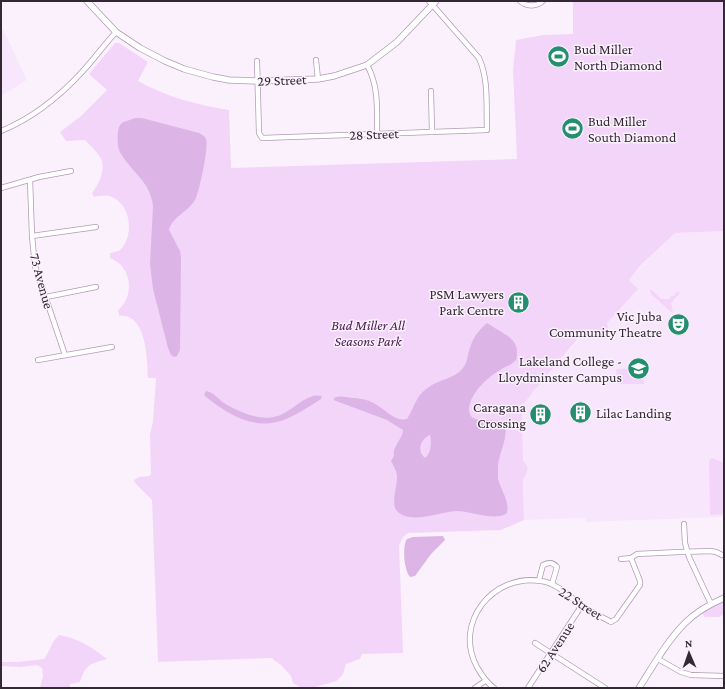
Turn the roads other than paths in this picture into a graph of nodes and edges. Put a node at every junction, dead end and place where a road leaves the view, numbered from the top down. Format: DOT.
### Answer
graph roads {
  1 [pos="87,1"];
  2 [pos="520,1"];
  3 [pos="543,1"];
  4 [pos="433,2"];
  5 [pos="116,32"];
  6 [pos="316,60"];
  7 [pos="257,61"];
  8 [pos="367,65"];
  9 [pos="318,78"];
  10 [pos="258,81"];
  11 [pos="431,91"];
  12 [pos="1,131"];
  13 [pos="432,132"];
  14 [pos="377,134"];
  15 [pos="71,170"];
  16 [pos="30,180"];
  17 [pos="1,188"];
  18 [pos="96,227"];
  19 [pos="32,236"];
  20 [pos="96,287"];
  21 [pos="46,298"];
  22 [pos="112,347"];
  23 [pos="64,355"];
  24 [pos="38,360"];
  25 [pos="684,524"];
  26 [pos="687,552"];
  27 [pos="722,555"];
  28 [pos="631,558"];
  29 [pos="622,559"];
  30 [pos="539,580"];
  31 [pos="552,584"];
  32 [pos="724,598"];
  33 [pos="711,604"];
  34 [pos="582,605"];
  35 [pos="535,643"];
  36 [pos="551,653"];
  37 [pos="658,659"];
  38 [pos="724,676"];
  39 [pos="485,681"];
  40 [pos="475,688"];
  41 [pos="494,688"];
  42 [pos="528,688"];
  43 [pos="605,688"];
  44 [pos="639,688"];
  1 -- 5 [label="street, 29 Street"];
  2 -- 3 [label="street"];
  4 -- 8 [label="street, 29 Street"];
  4 -- 13 [label="street, 28 Street"];
  5 -- 10 [label="street, 29 Street"];
  5 -- 12 [label="street"];
  6 -- 9 [label="street"];
  7 -- 10 [label="street"];
  8 -- 9 [label="street, 29 Street"];
  8 -- 14 [label="street"];
  9 -- 10 [label="street, 29 Street"];
  10 -- 14 [label="street, 28 Street"];
  11 -- 13 [label="street"];
  13 -- 14 [label="street, 28 Street"];
  15 -- 16 [label="street"];
  16 -- 17 [label="street"];
  16 -- 19 [label="street, 73 Avenue"];
  18 -- 19 [label="street"];
  19 -- 21 [label="street, 73 Avenue"];
  20 -- 21 [label="street"];
  21 -- 23 [label="street, 73 Avenue"];
  22 -- 23 [label="street"];
  23 -- 24 [label="street"];
  25 -- 26 [label="street"];
  26 -- 27 [label="street"];
  26 -- 28 [label="street"];
  26 -- 33 [label="street"];
  28 -- 29 [label="street"];
  28 -- 34 [label="street, 22 Street"];
  30 -- 31 [label="street, 22 Street"];
  30 -- 31 [label="street"];
  30 -- 39 [label="street"];
  31 -- 34 [label="street, 22 Street"];
  32 -- 33 [label="street"];
  33 -- 37 [label="street"];
  34 -- 36 [label="street, 62 Avenue"];
  35 -- 36 [label="street"];
  36 -- 42 [label="street, 62 Avenue"];
  36 -- 43 [label="street"];
  37 -- 38 [label="street"];
  37 -- 44 [label="street"];
  39 -- 40 [label="street"];
  39 -- 41 [label="street"];
}
